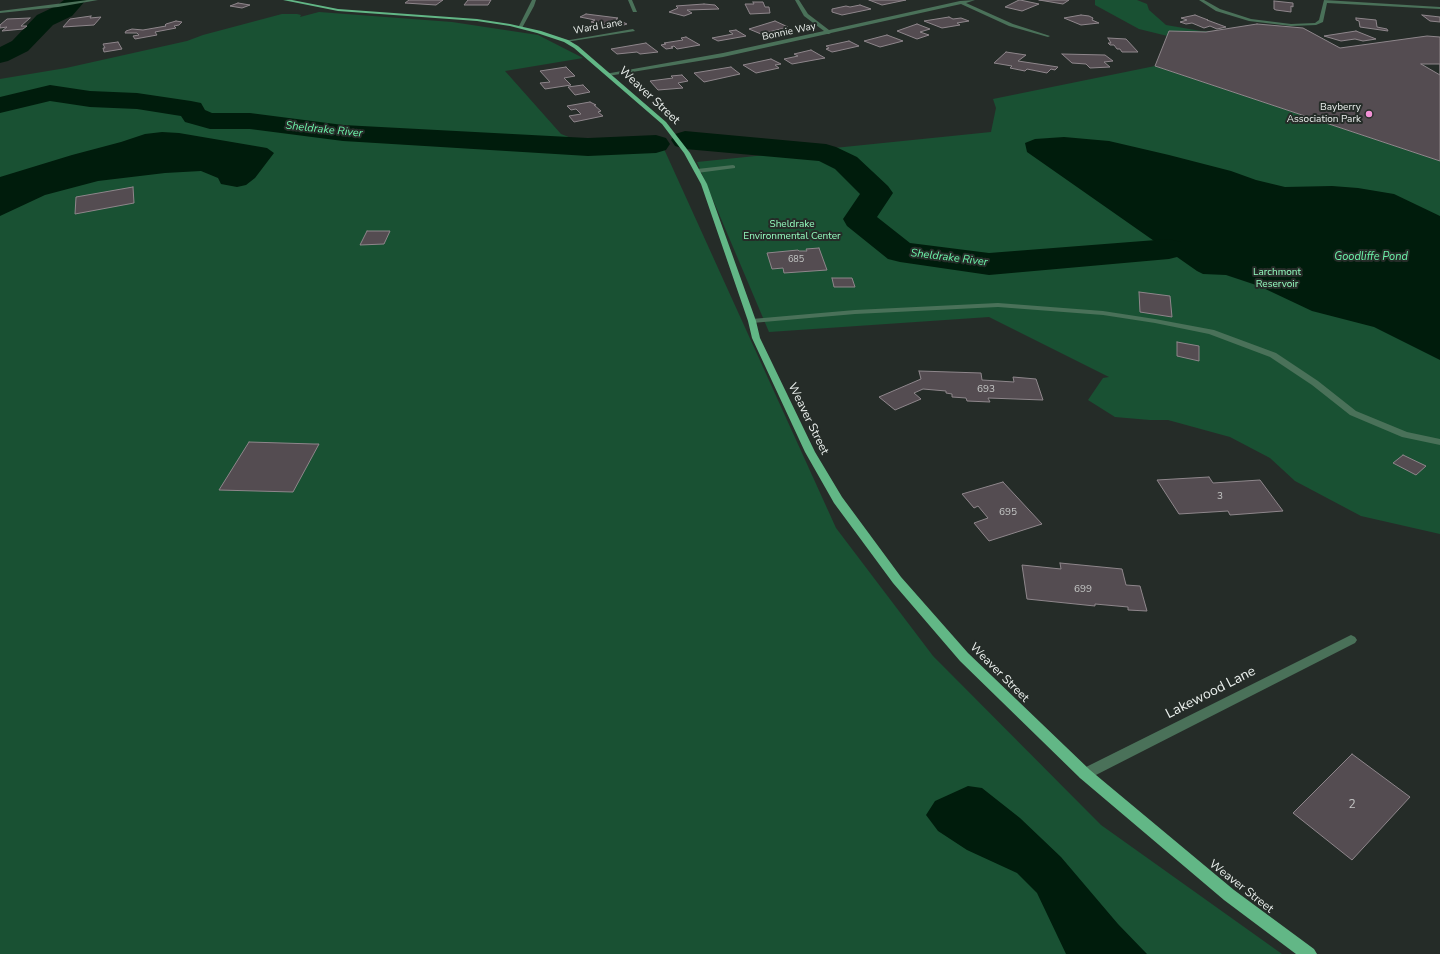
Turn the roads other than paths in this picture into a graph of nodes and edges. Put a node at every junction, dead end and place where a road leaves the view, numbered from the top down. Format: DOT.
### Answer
graph roads {
  1 [pos="69,0"];
  2 [pos="96,0"];
  3 [pos="286,0"];
  4 [pos="534,0"];
  5 [pos="630,0"];
  6 [pos="797,0"];
  7 [pos="952,0"];
  8 [pos="973,0"];
  9 [pos="1201,0"];
  10 [pos="1326,1"];
  11 [pos="962,3"];
  12 [pos="65,5"];
  13 [pos="1440,8"];
  14 [pos="635,11"];
  15 [pos="0,12"];
  16 [pos="520,27"];
  17 [pos="633,30"];
  18 [pos="829,33"];
  19 [pos="1048,36"];
  20 [pos="566,42"];
  21 [pos="608,74"];
  22 [pos="733,167"];
  23 [pos="697,171"];
  24 [pos="752,321"];
  25 [pos="1440,442"];
  26 [pos="1351,640"];
  27 [pos="1085,774"];
  28 [pos="1309,954"];
  1 -- 12 [label="street"];
  2 -- 12 [label="street"];
  3 -- 16 [label="main road, Weaver Street"];
  4 -- 16 [label="street"];
  5 -- 14 [label="street"];
  6 -- 18 [label="street"];
  7 -- 11 [label="street"];
  8 -- 11 [label="street, Bonnie Way"];
  9 -- 10 [label="street"];
  10 -- 13 [label="street"];
  11 -- 18 [label="street, Bonnie Way"];
  11 -- 19 [label="street"];
  12 -- 15 [label="street"];
  16 -- 20 [label="main road, Weaver Street"];
  17 -- 20 [label="street, Ward Lane"];
  18 -- 21 [label="street, Bonnie Way"];
  20 -- 21 [label="main road, Weaver Street"];
  21 -- 23 [label="main road, Weaver Street"];
  22 -- 23 [label="street"];
  23 -- 24 [label="main road, Weaver Street"];
  24 -- 25 [label="street"];
  24 -- 27 [label="main road, Weaver Street"];
  26 -- 27 [label="street, Lakewood Lane"];
  27 -- 28 [label="main road, Weaver Street"];
}
